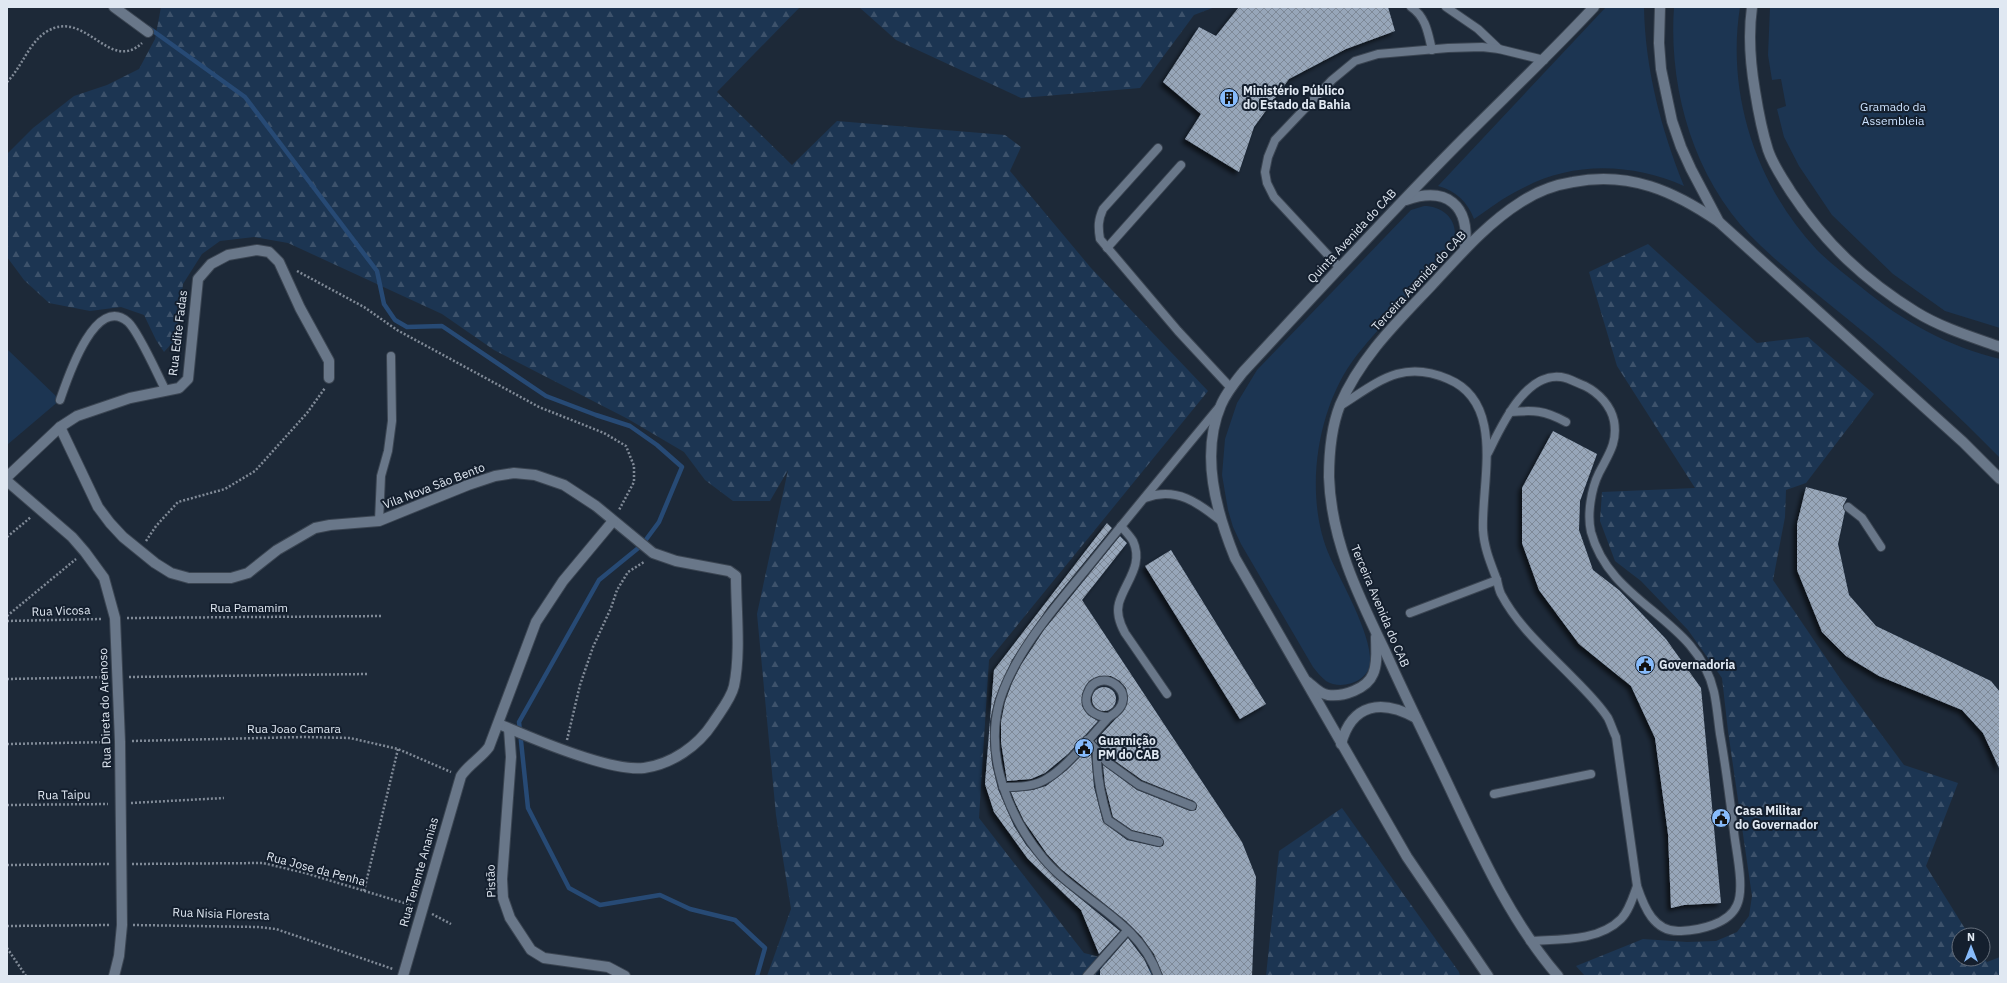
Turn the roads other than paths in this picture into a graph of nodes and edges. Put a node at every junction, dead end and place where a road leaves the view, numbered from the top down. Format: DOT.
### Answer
graph roads {
  1 [pos="114,7"];
  2 [pos="1411,7"];
  3 [pos="1446,7"];
  4 [pos="1594,7"];
  5 [pos="1660,7"];
  6 [pos="1752,7"];
  7 [pos="148,32"];
  8 [pos="1500,49"];
  9 [pos="1432,50"];
  10 [pos="1544,60"];
  11 [pos="1158,148"];
  12 [pos="1180,165"];
  13 [pos="1404,200"];
  14 [pos="1719,222"];
  15 [pos="1107,248"];
  16 [pos="1465,248"];
  17 [pos="1340,268"];
  18 [pos="2000,347"];
  19 [pos="391,356"];
  20 [pos="329,378"];
  21 [pos="1231,388"];
  22 [pos="166,391"];
  23 [pos="60,400"];
  24 [pos="1222,403"];
  25 [pos="1340,406"];
  26 [pos="1510,412"];
  27 [pos="1566,422"];
  28 [pos="60,427"];
  29 [pos="1488,453"];
  30 [pos="7,477"];
  31 [pos="2000,479"];
  32 [pos="7,481"];
  33 [pos="1144,498"];
  34 [pos="1848,507"];
  35 [pos="379,521"];
  36 [pos="613,521"];
  37 [pos="1222,522"];
  38 [pos="1121,526"];
  39 [pos="1881,547"];
  40 [pos="1497,580"];
  41 [pos="1410,613"];
  42 [pos="1376,633"];
  43 [pos="1302,676"];
  44 [pos="1167,694"];
  45 [pos="1109,717"];
  46 [pos="1416,718"];
  47 [pos="499,724"];
  48 [pos="510,729"];
  49 [pos="1087,740"];
  50 [pos="1341,744"];
  51 [pos="1097,751"];
  52 [pos="1590,774"];
  53 [pos="1003,787"];
  54 [pos="1494,794"];
  55 [pos="1192,806"];
  56 [pos="1159,842"];
  57 [pos="1637,886"];
  58 [pos="1127,931"];
  59 [pos="1530,941"];
  60 [pos="405,975"];
  61 [pos="114,976"];
  62 [pos="625,976"];
  63 [pos="1087,976"];
  64 [pos="1158,976"];
  65 [pos="1488,976"];
  66 [pos="1558,976"];
  1 -- 7 [label="main road"];
  2 -- 9 [label="lane"];
  3 -- 8 [label="lane"];
  4 -- 10 [label="main road, Quinta Avenida do CAB"];
  5 -- 14 [label="main road"];
  6 -- 18 [label="main road"];
  8 -- 9 [label="lane"];
  8 -- 10 [label="lane"];
  9 -- 17 [label="lane"];
  10 -- 13 [label="main road, Quinta Avenida do CAB"];
  11 -- 15 [label="lane"];
  12 -- 15 [label="lane"];
  13 -- 16 [label="main road"];
  13 -- 17 [label="main road, Quinta Avenida do CAB"];
  14 -- 16 [label="main road, Terceira Avenida do CAB"];
  14 -- 31 [label="main road"];
  15 -- 21 [label="lane"];
  16 -- 25 [label="main road, Terceira Avenida do CAB"];
  17 -- 21 [label="main road, Quinta Avenida do CAB"];
  19 -- 35 [label="lane"];
  20 -- 22 [label="main road, Rua Edite Fadas"];
  21 -- 24 [label="main road, Quinta Avenida do CAB"];
  22 -- 23 [label="lane"];
  22 -- 28 [label="main road, Rua Edite Fadas"];
  24 -- 33 [label="lane"];
  24 -- 37 [label="main road, Quinta Avenida do CAB"];
  25 -- 29 [label="lane"];
  25 -- 42 [label="main road, Terceira Avenida do CAB"];
  26 -- 27 [label="lane"];
  26 -- 29 [label="lane"];
  26 -- 57 [label="lane"];
  28 -- 30 [label="main road, Rua Edite Fadas"];
  28 -- 35 [label="main road, Vila Nova São Bento"];
  29 -- 40 [label="lane"];
  32 -- 61 [label="main road, Rua Direta do Arenoso"];
  33 -- 37 [label="lane"];
  33 -- 38 [label="lane"];
  34 -- 39 [label="lane"];
  35 -- 36 [label="main road, Vila Nova São Bento"];
  36 -- 47 [label="main road"];
  36 -- 48 [label="main road, Vila Nova São Bento"];
  37 -- 43 [label="main road"];
  38 -- 44 [label="lane"];
  38 -- 53 [label="lane"];
  40 -- 41 [label="lane"];
  40 -- 57 [label="lane"];
  42 -- 43 [label="main road"];
  42 -- 46 [label="main road, Terceira Avenida do CAB"];
  43 -- 50 [label="main road"];
  45 -- 45 [label="lane"];
  45 -- 49 [label="lane"];
  46 -- 50 [label="main road"];
  46 -- 59 [label="main road, Terceira Avenida do CAB"];
  47 -- 48 [label="main road"];
  47 -- 60 [label="main road, Rua Tenente Ananias"];
  48 -- 62 [label="main road, Pistão"];
  49 -- 51 [label="lane"];
  49 -- 53 [label="lane"];
  50 -- 65 [label="main road"];
  51 -- 55 [label="lane"];
  51 -- 56 [label="lane"];
  52 -- 54 [label="lane"];
  53 -- 58 [label="lane"];
  57 -- 59 [label="lane"];
  58 -- 63 [label="lane"];
  58 -- 64 [label="lane"];
  59 -- 66 [label="main road, Terceira Avenida do CAB"];
}
